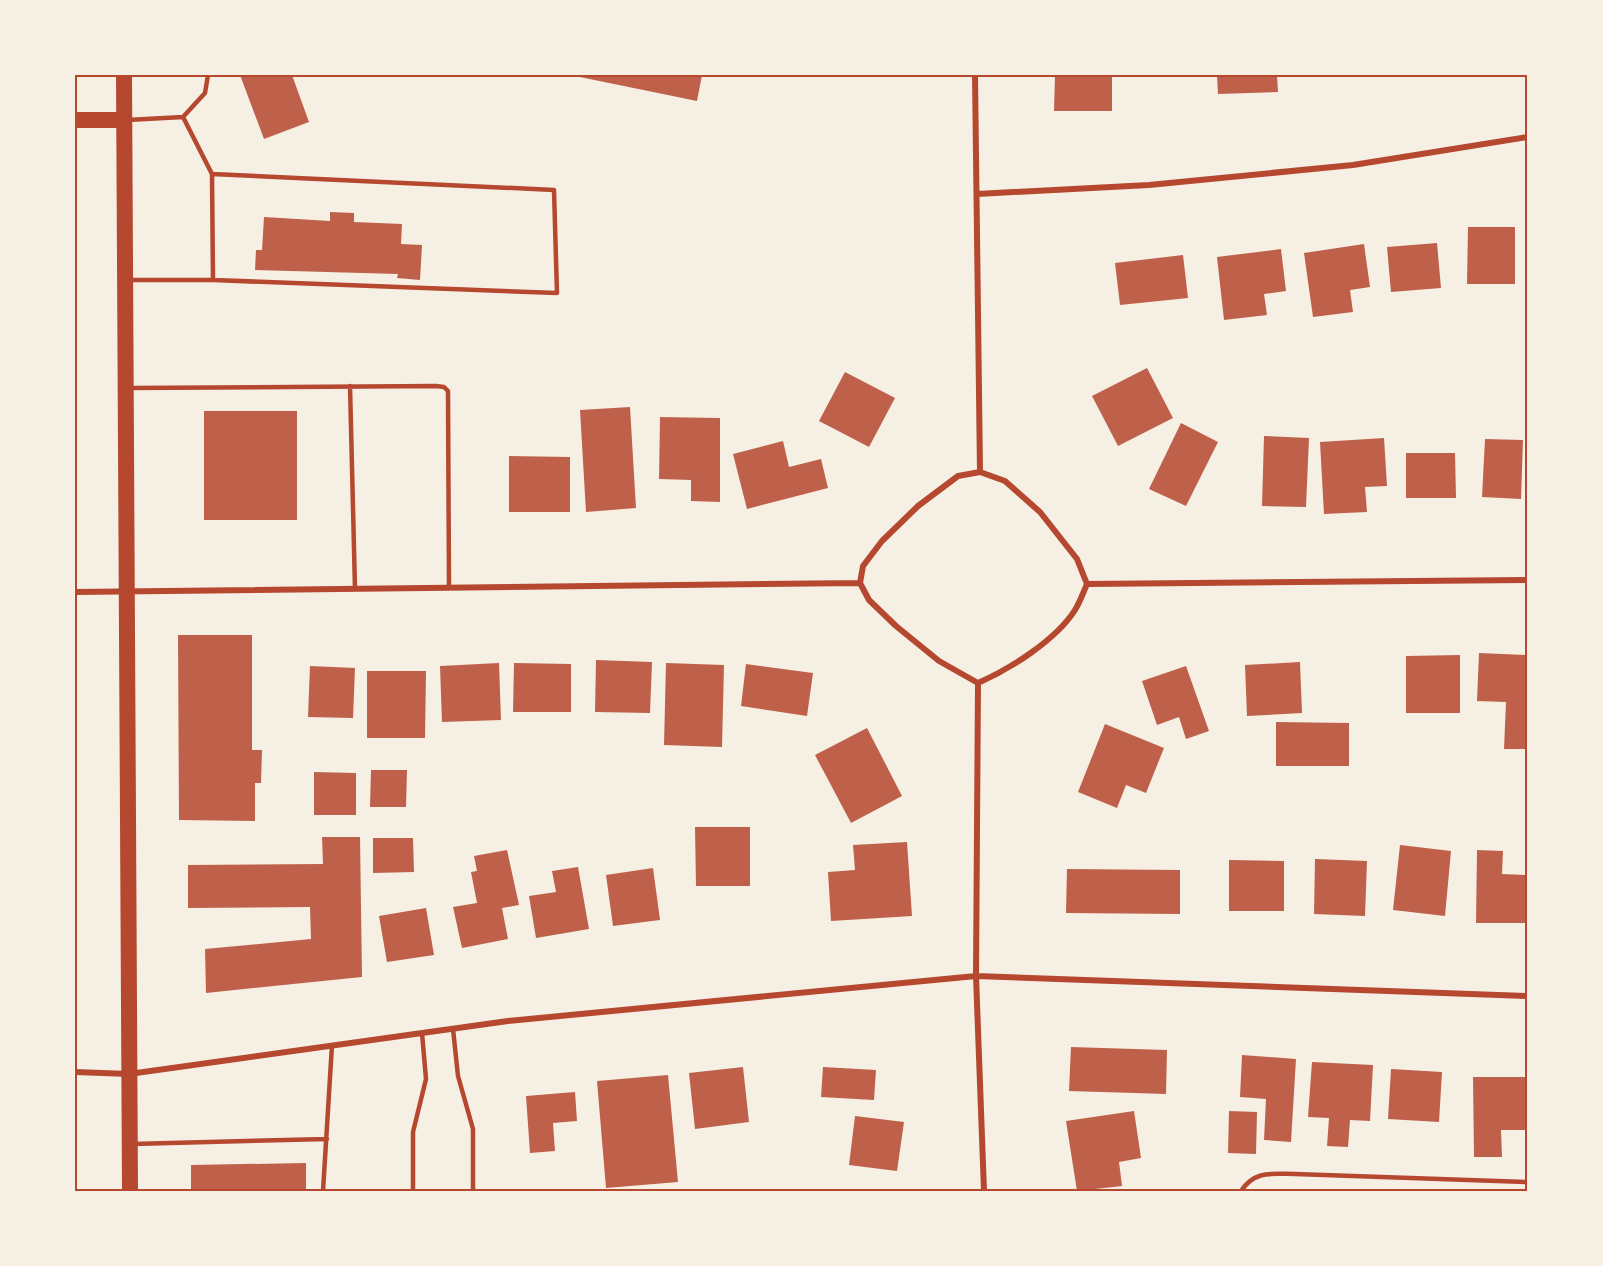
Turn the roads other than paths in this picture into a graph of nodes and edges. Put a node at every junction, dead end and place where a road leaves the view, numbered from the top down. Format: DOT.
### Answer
graph roads {
  1 [pos="124,75"];
  2 [pos="208,75"];
  3 [pos="975,75"];
  4 [pos="183,117"];
  5 [pos="75,120"];
  6 [pos="124,120"];
  7 [pos="1528,137"];
  8 [pos="212,174"];
  9 [pos="977,194"];
  10 [pos="125,280"];
  11 [pos="213,280"];
  12 [pos="350,386"];
  13 [pos="126,388"];
  14 [pos="980,472"];
  15 [pos="1528,580"];
  16 [pos="860,583"];
  17 [pos="1087,584"];
  18 [pos="449,588"];
  19 [pos="355,589"];
  20 [pos="75,592"];
  21 [pos="127,592"];
  22 [pos="978,683"];
  23 [pos="976,976"];
  24 [pos="1528,996"];
  25 [pos="453,1029"];
  26 [pos="422,1033"];
  27 [pos="332,1046"];
  28 [pos="75,1072"];
  29 [pos="129,1074"];
  30 [pos="327,1139"];
  31 [pos="130,1144"];
  32 [pos="1528,1182"];
  33 [pos="130,1191"];
  34 [pos="323,1191"];
  35 [pos="413,1191"];
  36 [pos="472,1191"];
  37 [pos="984,1191"];
  38 [pos="1241,1191"];
  1 -- 6 [label="highway"];
  2 -- 4 [label="lane"];
  3 -- 9 [label="street"];
  4 -- 6 [label="lane"];
  4 -- 8 [label="lane"];
  5 -- 6 [label="highway"];
  6 -- 10 [label="highway"];
  7 -- 9 [label="street"];
  8 -- 11 [label="lane"];
  8 -- 11 [label="lane"];
  9 -- 14 [label="street"];
  10 -- 11 [label="lane"];
  10 -- 13 [label="highway"];
  12 -- 13 [label="lane"];
  12 -- 18 [label="lane"];
  12 -- 19 [label="lane"];
  13 -- 21 [label="highway"];
  14 -- 16 [label="street"];
  14 -- 17 [label="street"];
  15 -- 17 [label="street"];
  16 -- 18 [label="street"];
  16 -- 22 [label="street"];
  17 -- 22 [label="street"];
  18 -- 19 [label="street"];
  19 -- 21 [label="street"];
  20 -- 21 [label="street"];
  21 -- 29 [label="highway"];
  22 -- 23 [label="street"];
  23 -- 24 [label="street"];
  23 -- 25 [label="street"];
  23 -- 37 [label="street"];
  25 -- 26 [label="street"];
  25 -- 36 [label="lane"];
  26 -- 27 [label="street"];
  26 -- 35 [label="lane"];
  27 -- 29 [label="street"];
  27 -- 30 [label="lane"];
  28 -- 29 [label="street"];
  29 -- 31 [label="highway"];
  30 -- 31 [label="lane"];
  30 -- 34 [label="lane"];
  31 -- 33 [label="highway"];
  32 -- 38 [label="lane"];
}
